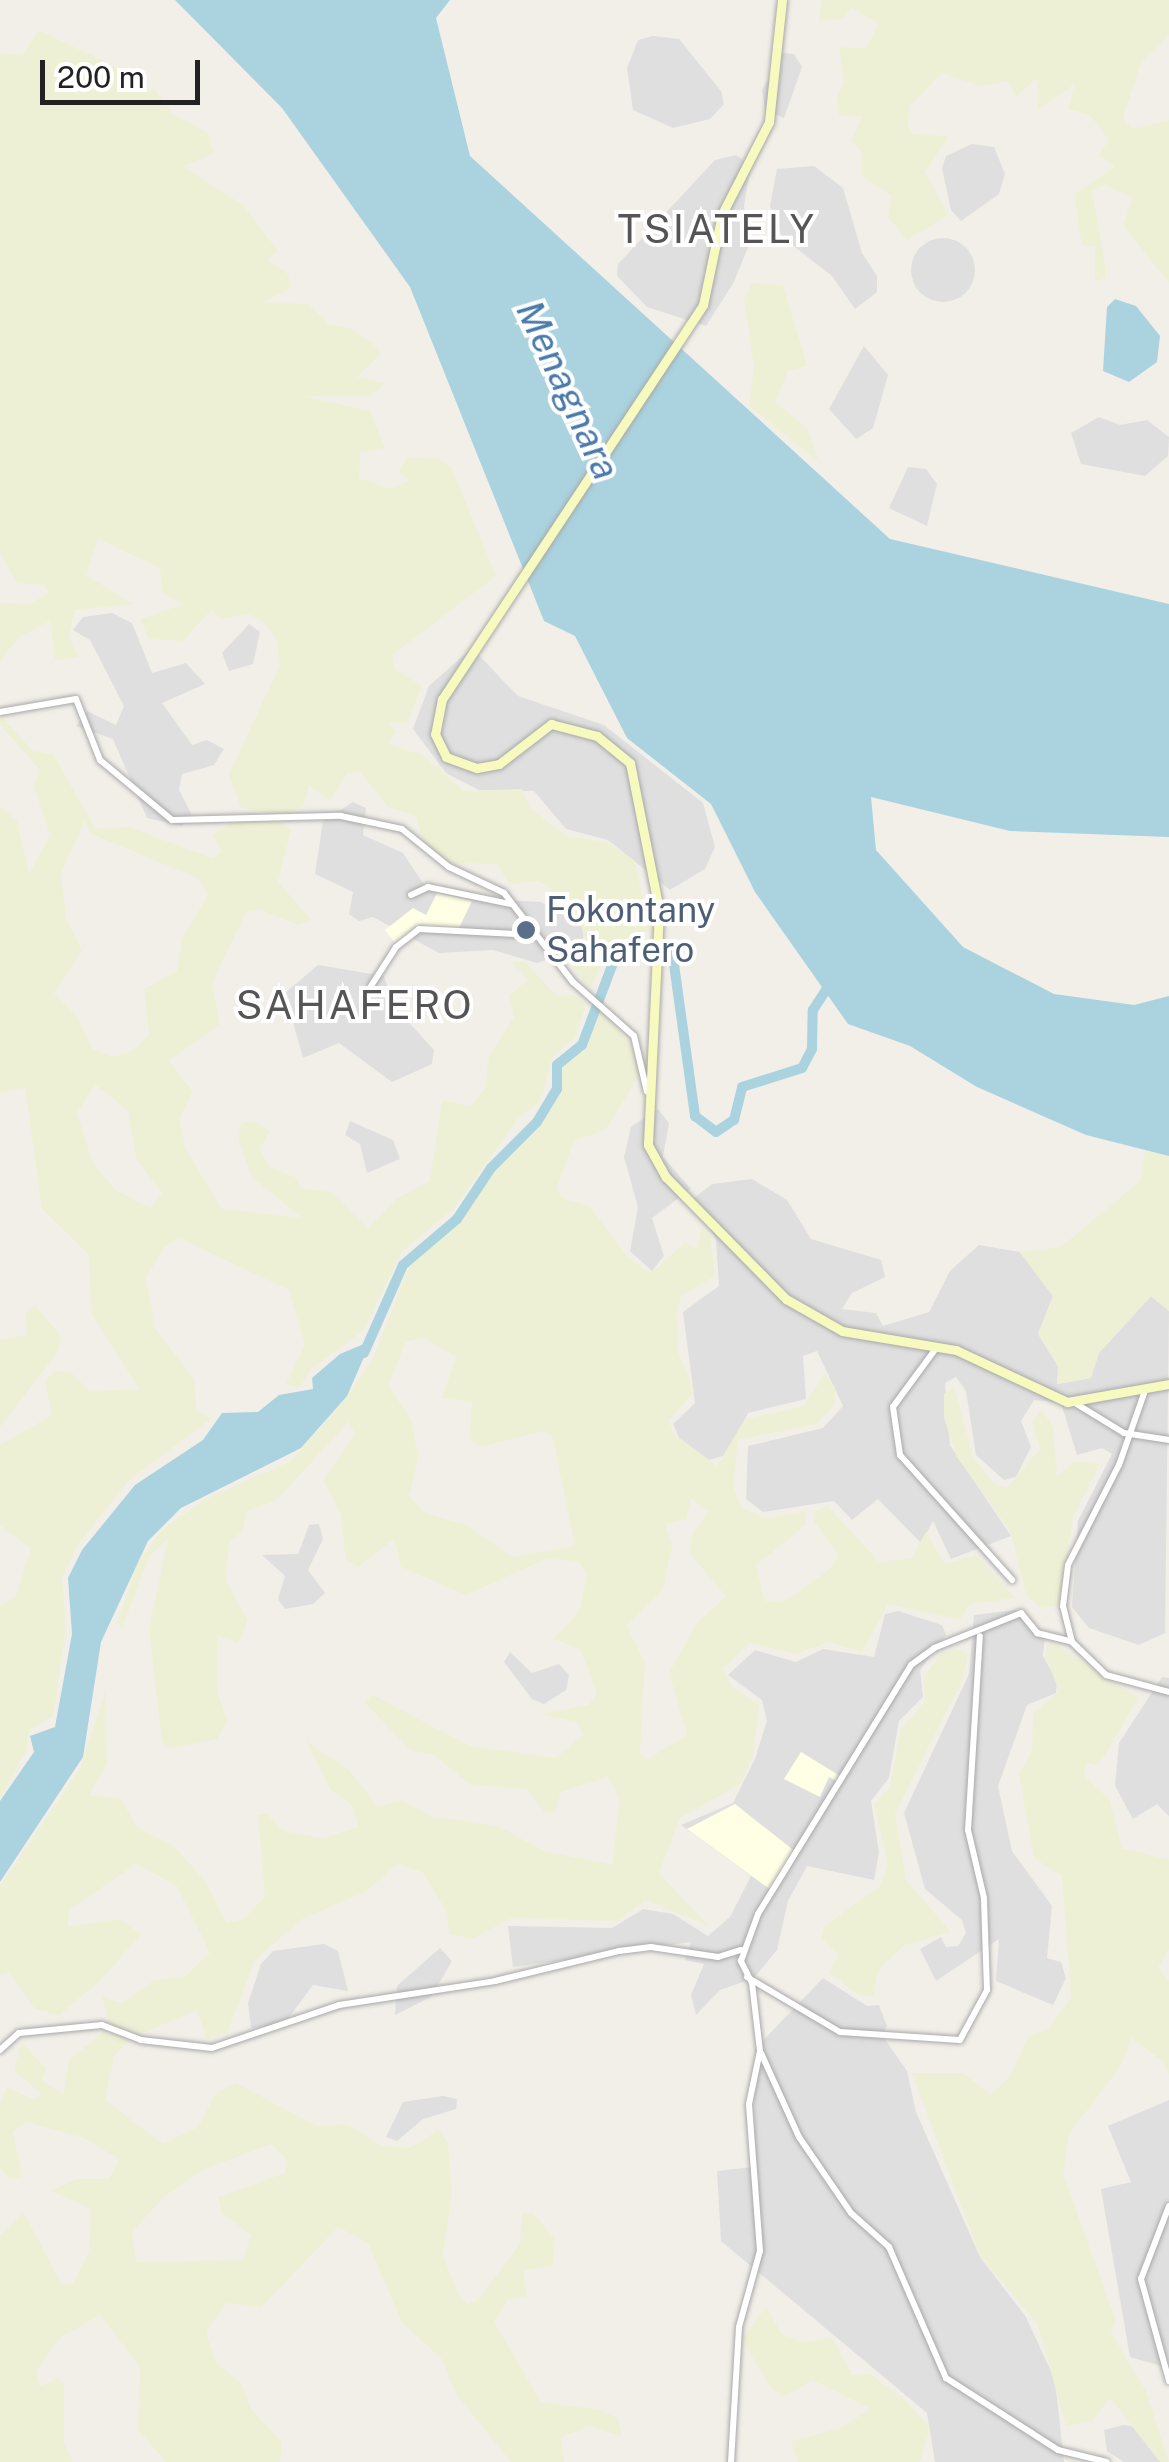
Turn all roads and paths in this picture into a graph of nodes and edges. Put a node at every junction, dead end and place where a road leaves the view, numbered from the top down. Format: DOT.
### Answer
graph roads {
  1 [pos="782,0"];
  2 [pos="0,712"];
  3 [pos="411,894"];
  4 [pos="513,905"];
  5 [pos="536,935"];
  6 [pos="371,986"];
  7 [pos="647,1093"];
  8 [pos="937,1346"];
  9 [pos="1169,1384"];
  10 [pos="1146,1388"];
  11 [pos="1075,1403"];
  12 [pos="1124,1433"];
  13 [pos="1169,1440"];
  14 [pos="1012,1580"];
  15 [pos="980,1634"];
  16 [pos="1072,1642"];
  17 [pos="1169,1692"];
  18 [pos="742,1949"];
  19 [pos="746,1978"];
  20 [pos="0,2050"];
  21 [pos="760,2052"];
  22 [pos="1169,2206"];
  23 [pos="1169,2381"];
  24 [pos="732,2462"];
  25 [pos="1107,2462"];
  1 -- 7 [label="main road"];
  2 -- 4 [label="street"];
  3 -- 4 [label="street"];
  4 -- 5 [label="street"];
  5 -- 6 [label="street"];
  5 -- 7 [label="street"];
  7 -- 8 [label="main road"];
  8 -- 11 [label="main road"];
  8 -- 14 [label="street"];
  9 -- 10 [label="main road"];
  10 -- 11 [label="main road"];
  10 -- 12 [label="street"];
  11 -- 12 [label="street"];
  12 -- 13 [label="street"];
  12 -- 16 [label="street"];
  15 -- 16 [label="street"];
  15 -- 18 [label="street"];
  15 -- 19 [label="street"];
  16 -- 17 [label="street"];
  18 -- 19 [label="street"];
  18 -- 20 [label="street"];
  19 -- 21 [label="street"];
  21 -- 24 [label="street"];
  21 -- 25 [label="street"];
  22 -- 23 [label="street"];
}
